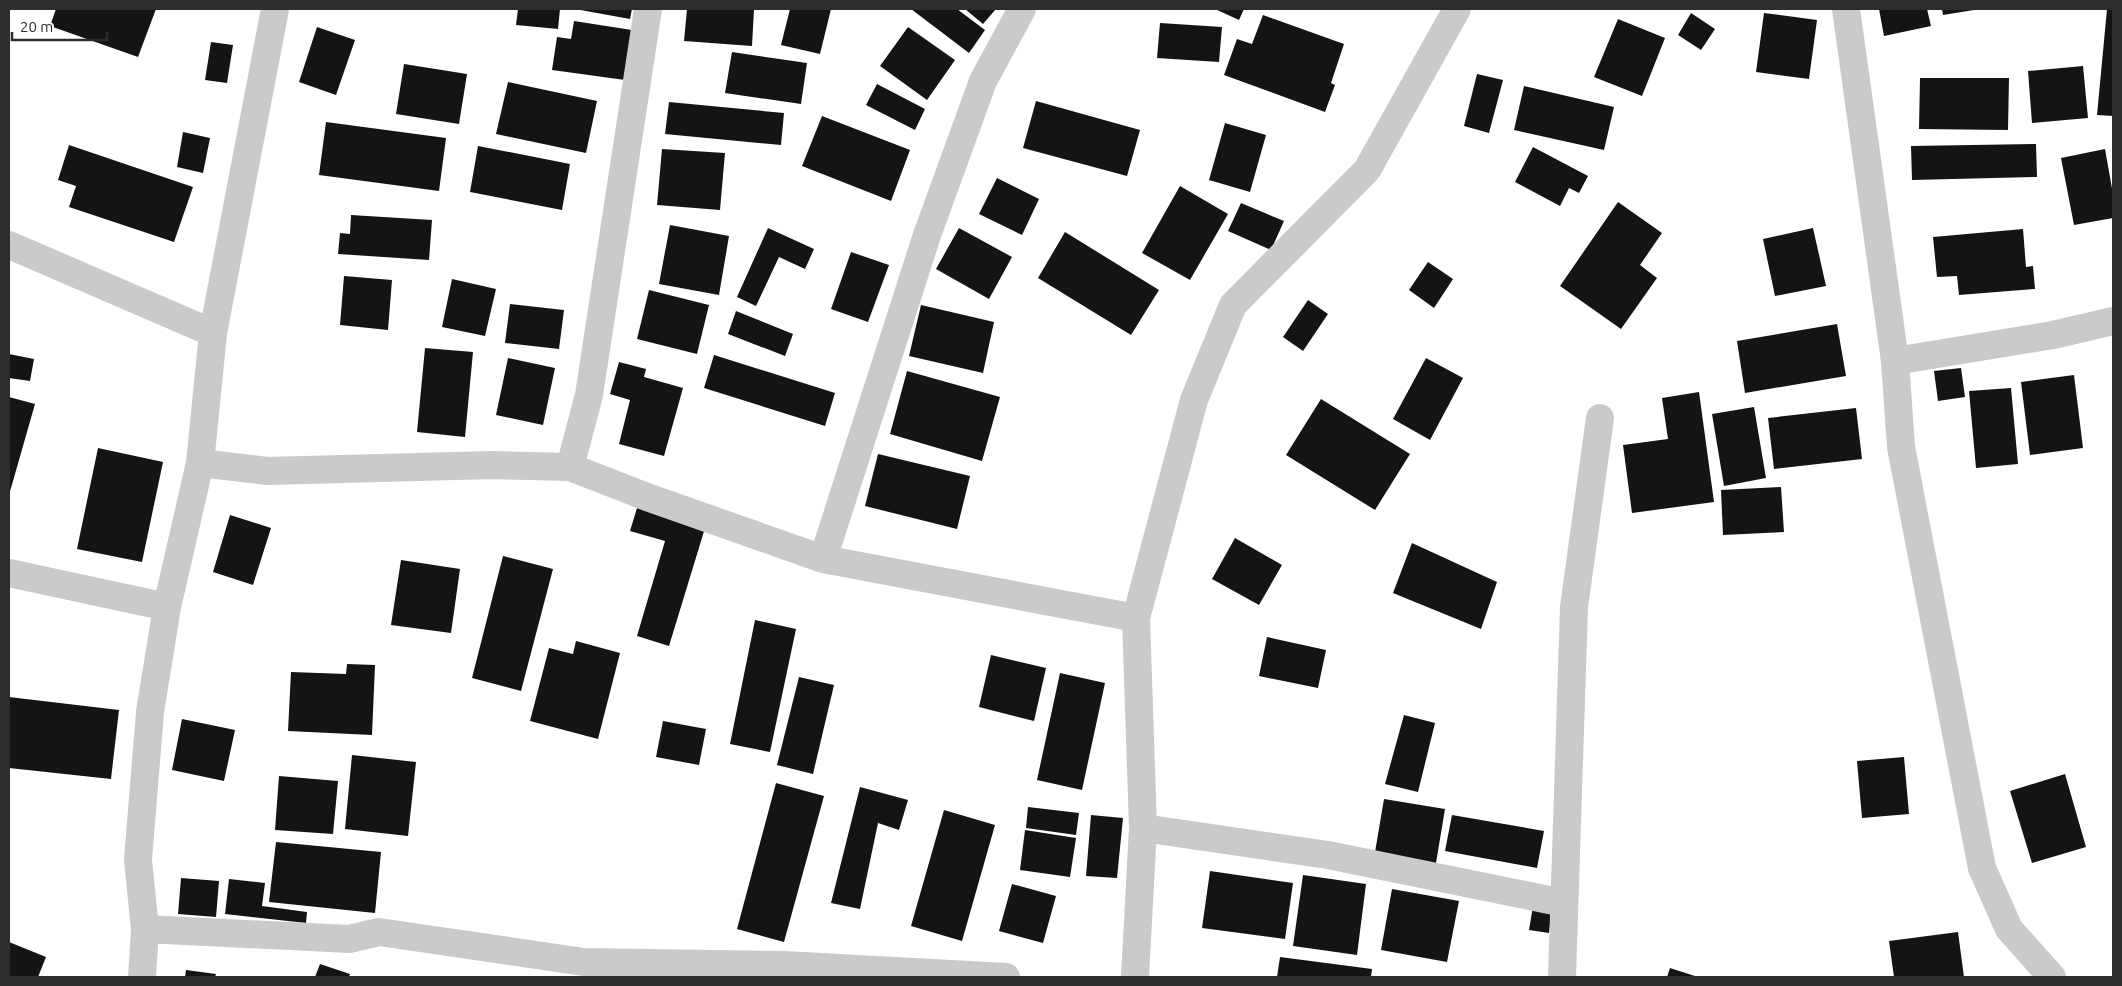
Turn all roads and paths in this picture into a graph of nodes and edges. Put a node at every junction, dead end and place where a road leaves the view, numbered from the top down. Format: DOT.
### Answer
graph roads {
  1 [pos="274,9"];
  2 [pos="648,9"];
  3 [pos="1022,9"];
  4 [pos="1457,9"];
  5 [pos="1846,9"];
  6 [pos="9,245"];
  7 [pos="2113,321"];
  8 [pos="213,333"];
  9 [pos="1895,361"];
  10 [pos="1600,418"];
  11 [pos="200,464"];
  12 [pos="570,467"];
  13 [pos="823,558"];
  14 [pos="9,574"];
  15 [pos="167,607"];
  16 [pos="1136,618"];
  17 [pos="1143,828"];
  18 [pos="1564,902"];
  19 [pos="144,929"];
  20 [pos="142,977"];
  21 [pos="1006,977"];
  22 [pos="1135,977"];
  23 [pos="1562,977"];
  24 [pos="2052,977"];
  1 -- 8 [label="street"];
  2 -- 12 [label="street"];
  3 -- 13 [label="street"];
  4 -- 16 [label="street"];
  5 -- 9 [label="street"];
  6 -- 8 [label="street"];
  7 -- 9 [label="street"];
  8 -- 11 [label="street"];
  9 -- 24 [label="street"];
  10 -- 18 [label="street"];
  11 -- 12 [label="street"];
  11 -- 15 [label="street"];
  12 -- 13 [label="street"];
  13 -- 16 [label="street"];
  14 -- 15 [label="street"];
  15 -- 19 [label="street"];
  16 -- 17 [label="street"];
  17 -- 18 [label="street"];
  17 -- 22 [label="street"];
  18 -- 23 [label="street"];
  19 -- 20 [label="street"];
  19 -- 21 [label="street"];
}
